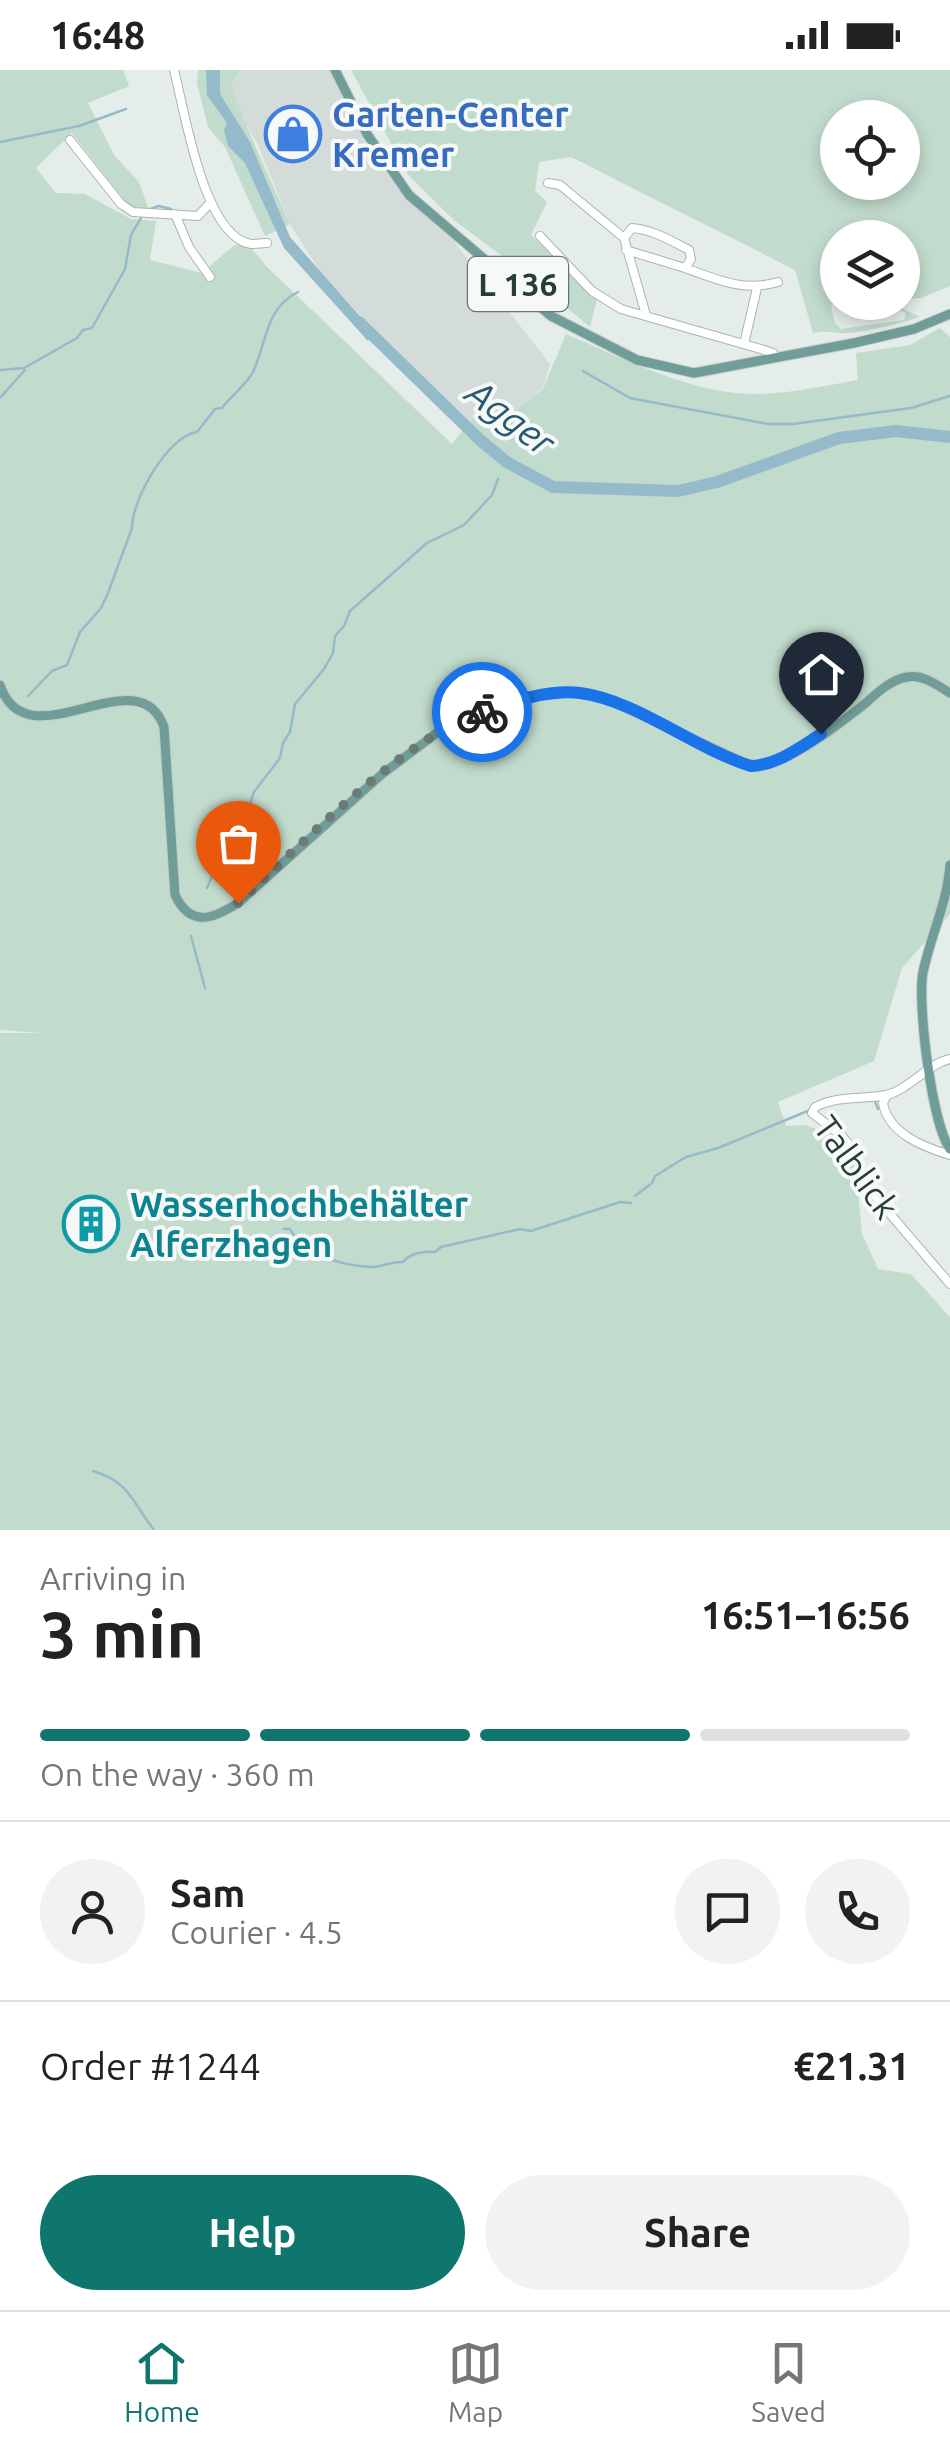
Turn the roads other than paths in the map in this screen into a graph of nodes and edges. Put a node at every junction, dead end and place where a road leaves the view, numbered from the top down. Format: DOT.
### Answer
graph roads {
  1 [pos="174,70"];
  2 [pos="335,70"];
  3 [pos="70,140"];
  4 [pos="548,183"];
  5 [pos="211,202"];
  6 [pos="176,214"];
  7 [pos="540,236"];
  8 [pos="624,238"];
  9 [pos="267,242"];
  10 [pos="626,250"];
  11 [pos="686,268"];
  12 [pos="210,277"];
  13 [pos="778,282"];
  14 [pos="757,288"];
  15 [pos="950,314"];
  16 [pos="646,315"];
  17 [pos="744,344"];
  18 [pos="774,358"];
  19 [pos="0,685"];
  20 [pos="950,694"];
  21 [pos="950,865"];
  22 [pos="950,1058"];
  23 [pos="930,1069"];
  24 [pos="887,1095"];
  25 [pos="950,1152"];
  26 [pos="950,1284"];
  1 -- 5 [label="street"];
  2 -- 18 [label="main road, L 136"];
  3 -- 6 [label="street"];
  4 -- 8 [label="street"];
  5 -- 6 [label="street"];
  5 -- 9 [label="street"];
  6 -- 12 [label="street"];
  7 -- 16 [label="street"];
  8 -- 10 [label="street"];
  8 -- 11 [label="street"];
  10 -- 11 [label="street"];
  10 -- 16 [label="street"];
  11 -- 14 [label="street"];
  13 -- 14 [label="street"];
  14 -- 17 [label="street"];
  15 -- 18 [label="main road, L 136"];
  16 -- 17 [label="street"];
  17 -- 18 [label="street"];
  19 -- 20 [label="main road"];
  21 -- 23 [label="main road"];
  22 -- 23 [label="street, Talblick"];
  23 -- 24 [label="street, Talblick"];
  23 -- 25 [label="main road"];
  24 -- 25 [label="street, Talblick"];
  24 -- 26 [label="street, Talblick"];
}
